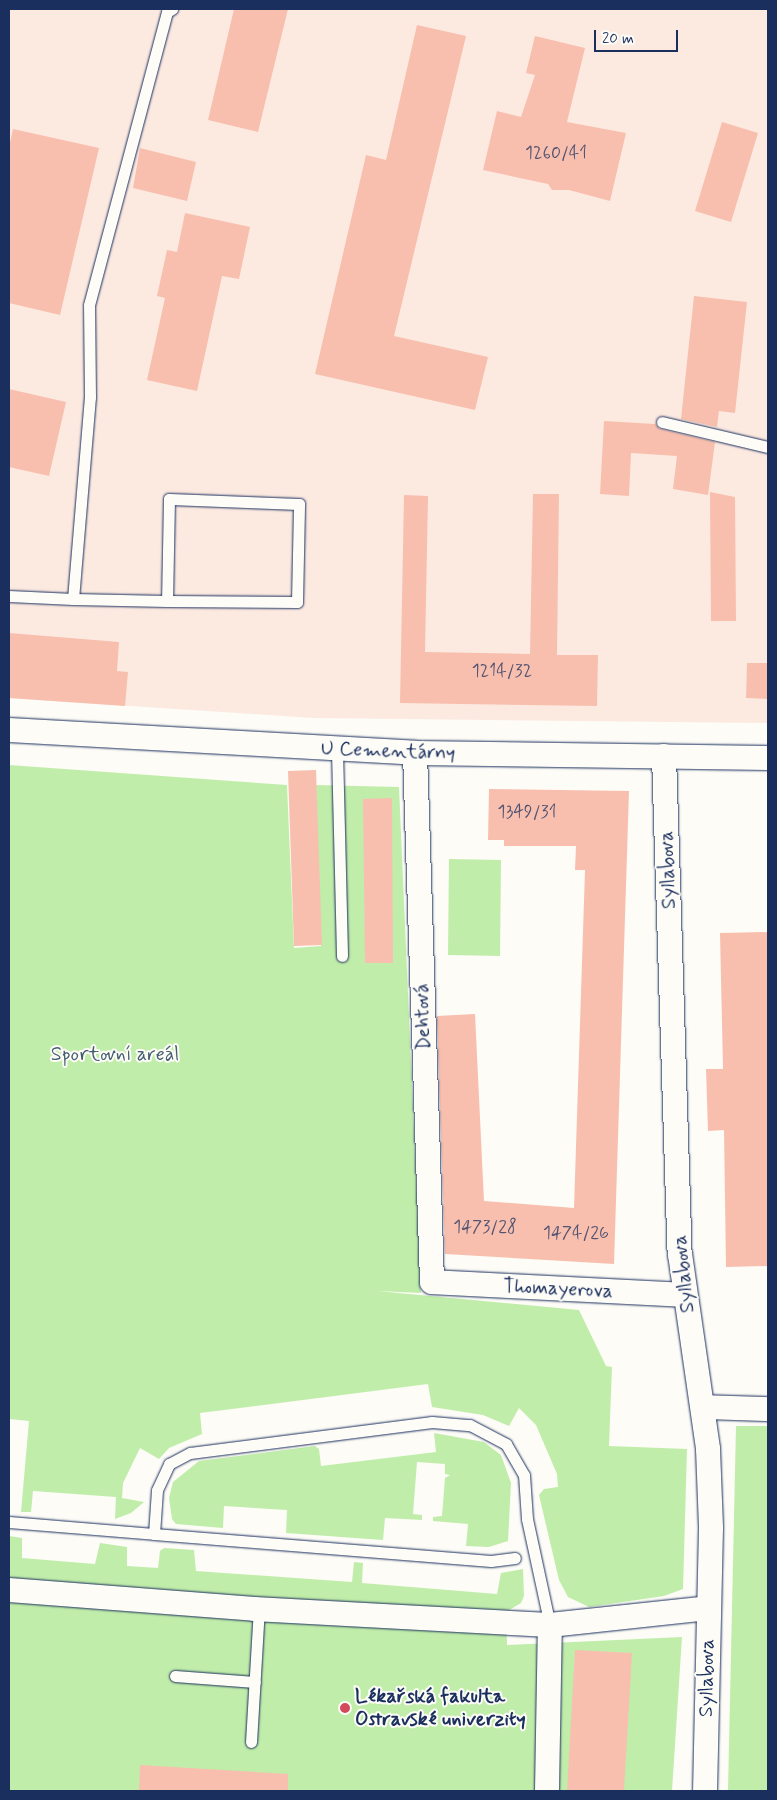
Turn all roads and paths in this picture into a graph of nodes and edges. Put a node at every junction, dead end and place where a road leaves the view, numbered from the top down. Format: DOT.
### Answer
graph roads {
  1 [pos="172,9"];
  2 [pos="662,422"];
  3 [pos="768,447"];
  4 [pos="9,596"];
  5 [pos="73,599"];
  6 [pos="167,601"];
  7 [pos="9,730"];
  8 [pos="337,750"];
  9 [pos="415,753"];
  10 [pos="664,756"];
  11 [pos="768,758"];
  12 [pos="342,956"];
  13 [pos="432,1282"];
  14 [pos="685,1295"];
  15 [pos="703,1407"];
  16 [pos="768,1409"];
  17 [pos="9,1522"];
  18 [pos="154,1534"];
  19 [pos="515,1558"];
  20 [pos="9,1590"];
  21 [pos="708,1608"];
  22 [pos="259,1609"];
  23 [pos="550,1625"];
  24 [pos="175,1676"];
  25 [pos="255,1682"];
  26 [pos="251,1742"];
  27 [pos="547,1791"];
  28 [pos="705,1791"];
  1 -- 5 [label="lane"];
  2 -- 3 [label="lane"];
  4 -- 5 [label="lane"];
  5 -- 6 [label="lane"];
  6 -- 6 [label="lane"];
  7 -- 8 [label="street, U Cementárny"];
  8 -- 9 [label="street, U Cementárny"];
  8 -- 12 [label="lane"];
  9 -- 10 [label="street, U Cementárny"];
  9 -- 13 [label="street, Dehtová"];
  10 -- 11 [label="street, U Cementárny"];
  10 -- 14 [label="street, Syllabova"];
  13 -- 14 [label="street, Thomayerova"];
  14 -- 15 [label="street, Syllabova"];
  15 -- 16 [label="street"];
  15 -- 21 [label="street, Syllabova"];
  17 -- 18 [label="lane"];
  18 -- 19 [label="lane"];
  18 -- 23 [label="lane"];
  20 -- 22 [label="street"];
  21 -- 23 [label="street"];
  21 -- 28 [label="street, Syllabova"];
  22 -- 23 [label="street"];
  22 -- 25 [label="lane"];
  23 -- 27 [label="street"];
  24 -- 25 [label="lane"];
  25 -- 26 [label="lane"];
}
